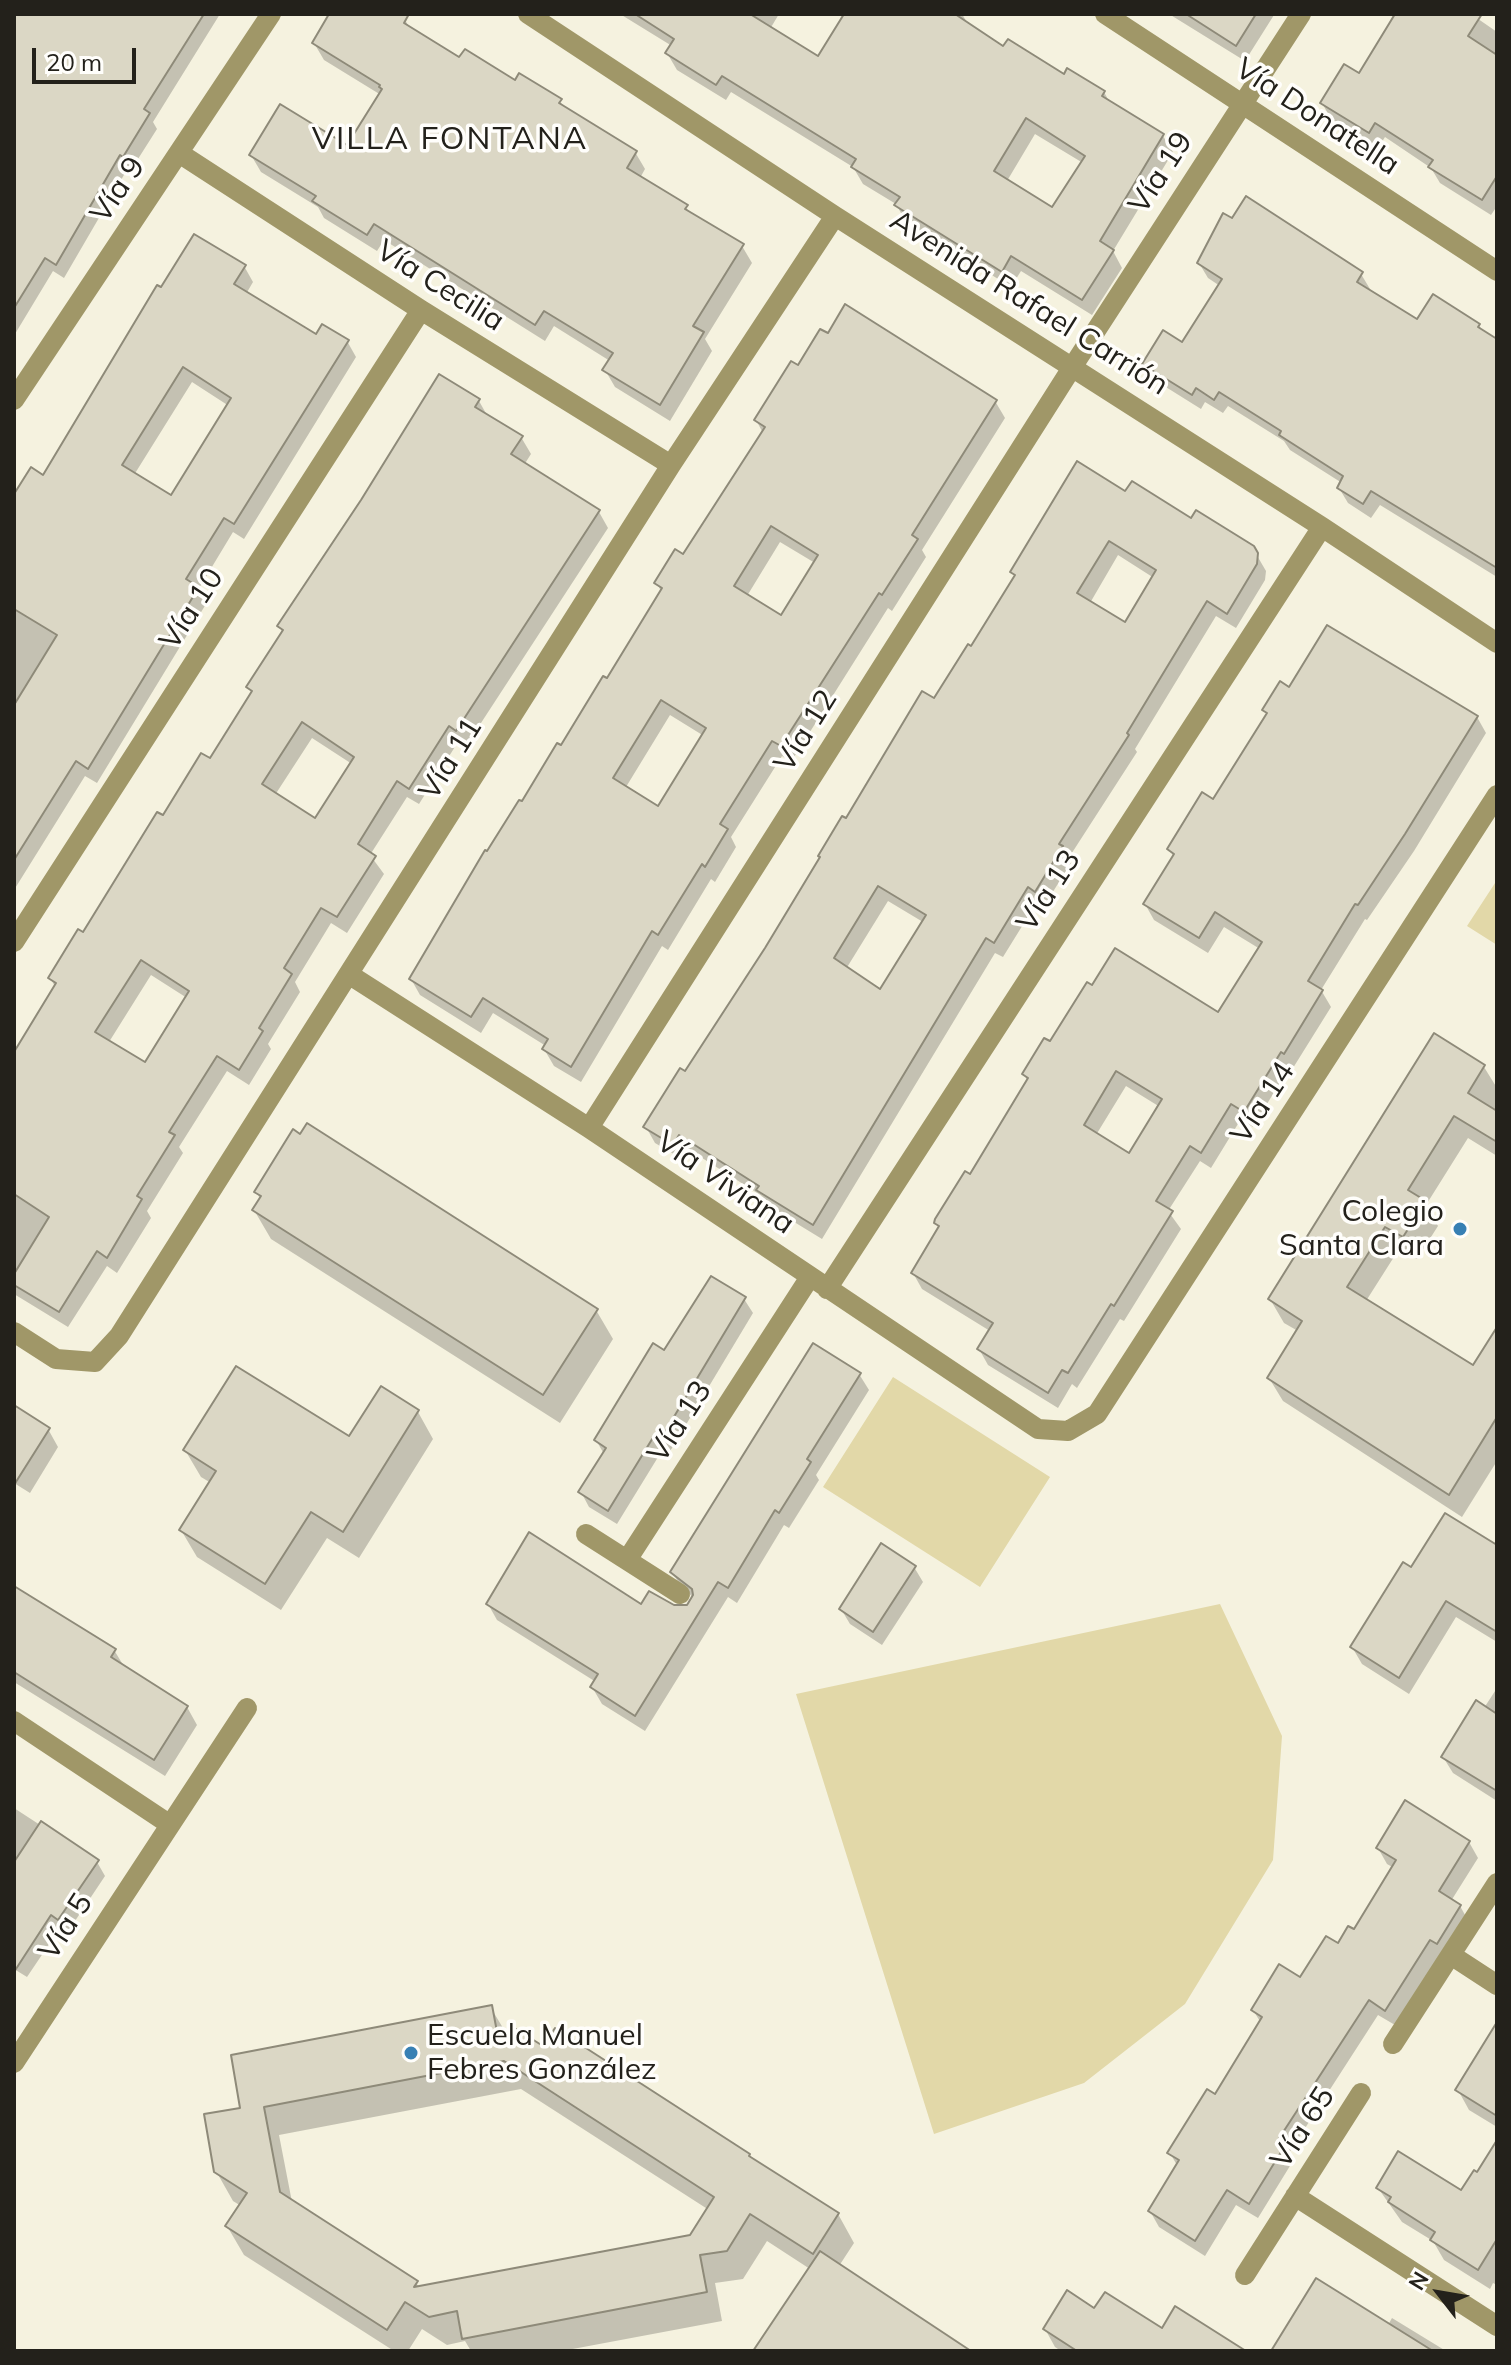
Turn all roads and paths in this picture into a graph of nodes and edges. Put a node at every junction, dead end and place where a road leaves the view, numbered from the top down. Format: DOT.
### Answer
graph roads {
  1 [pos="271,14"];
  2 [pos="528,14"];
  3 [pos="1105,14"];
  4 [pos="1301,14"];
  5 [pos="1241,103"];
  6 [pos="179,153"];
  7 [pos="835,216"];
  8 [pos="1495,265"];
  9 [pos="421,310"];
  10 [pos="1073,366"];
  11 [pos="16,392"];
  12 [pos="671,465"];
  13 [pos="1322,527"];
  14 [pos="1497,643"];
  15 [pos="1497,795"];
  16 [pos="14,942"];
  17 [pos="350,975"];
  18 [pos="589,1128"];
  19 [pos="818,1283"];
  20 [pos="14,1332"];
  21 [pos="1068,1431"];
  22 [pos="586,1534"];
  23 [pos="627,1560"];
  24 [pos="680,1594"];
  25 [pos="247,1708"];
  26 [pos="14,1721"];
  27 [pos="169,1824"];
  28 [pos="1497,1883"];
  29 [pos="1451,1955"];
  30 [pos="1497,1985"];
  31 [pos="1393,2044"];
  32 [pos="14,2063"];
  33 [pos="1361,2093"];
  34 [pos="1295,2196"];
  35 [pos="1245,2275"];
  36 [pos="1497,2326"];
  1 -- 6 [label="street, Vía 9"];
  2 -- 7 [label="street, Avenida Rafael Carrión"];
  3 -- 5 [label="street, Vía Donatella"];
  4 -- 5 [label="street, Vía 19"];
  5 -- 8 [label="street, Vía Donatella"];
  5 -- 10 [label="street, Vía 19"];
  6 -- 9 [label="street, Vía Cecilia"];
  6 -- 11 [label="street, Vía 9"];
  7 -- 10 [label="street, Avenida Rafael Carrión"];
  7 -- 12 [label="street, Vía 11"];
  9 -- 12 [label="street, Vía Cecilia"];
  9 -- 16 [label="street, Vía 10"];
  10 -- 13 [label="street, Avenida Rafael Carrión"];
  10 -- 18 [label="street, Vía 12"];
  12 -- 17 [label="street, Vía 11"];
  13 -- 14 [label="street, Avenida Rafael Carrión"];
  13 -- 19 [label="street, Vía 13"];
  15 -- 21 [label="street, Vía 14"];
  17 -- 18 [label="street, Vía Viviana"];
  17 -- 20 [label="street, Vía 11"];
  18 -- 19 [label="street, Vía Viviana"];
  19 -- 21 [label="street, Vía Viviana"];
  19 -- 23 [label="street, Vía 13"];
  22 -- 23 [label="street"];
  23 -- 24 [label="street"];
  25 -- 27 [label="street, Vía 5"];
  26 -- 27 [label="street"];
  27 -- 32 [label="street, Vía 5"];
  28 -- 29 [label="street"];
  29 -- 30 [label="street"];
  29 -- 31 [label="street"];
  33 -- 34 [label="street, Vía 65"];
  34 -- 35 [label="street, Vía 65"];
  34 -- 36 [label="street, Vía 65"];
}
